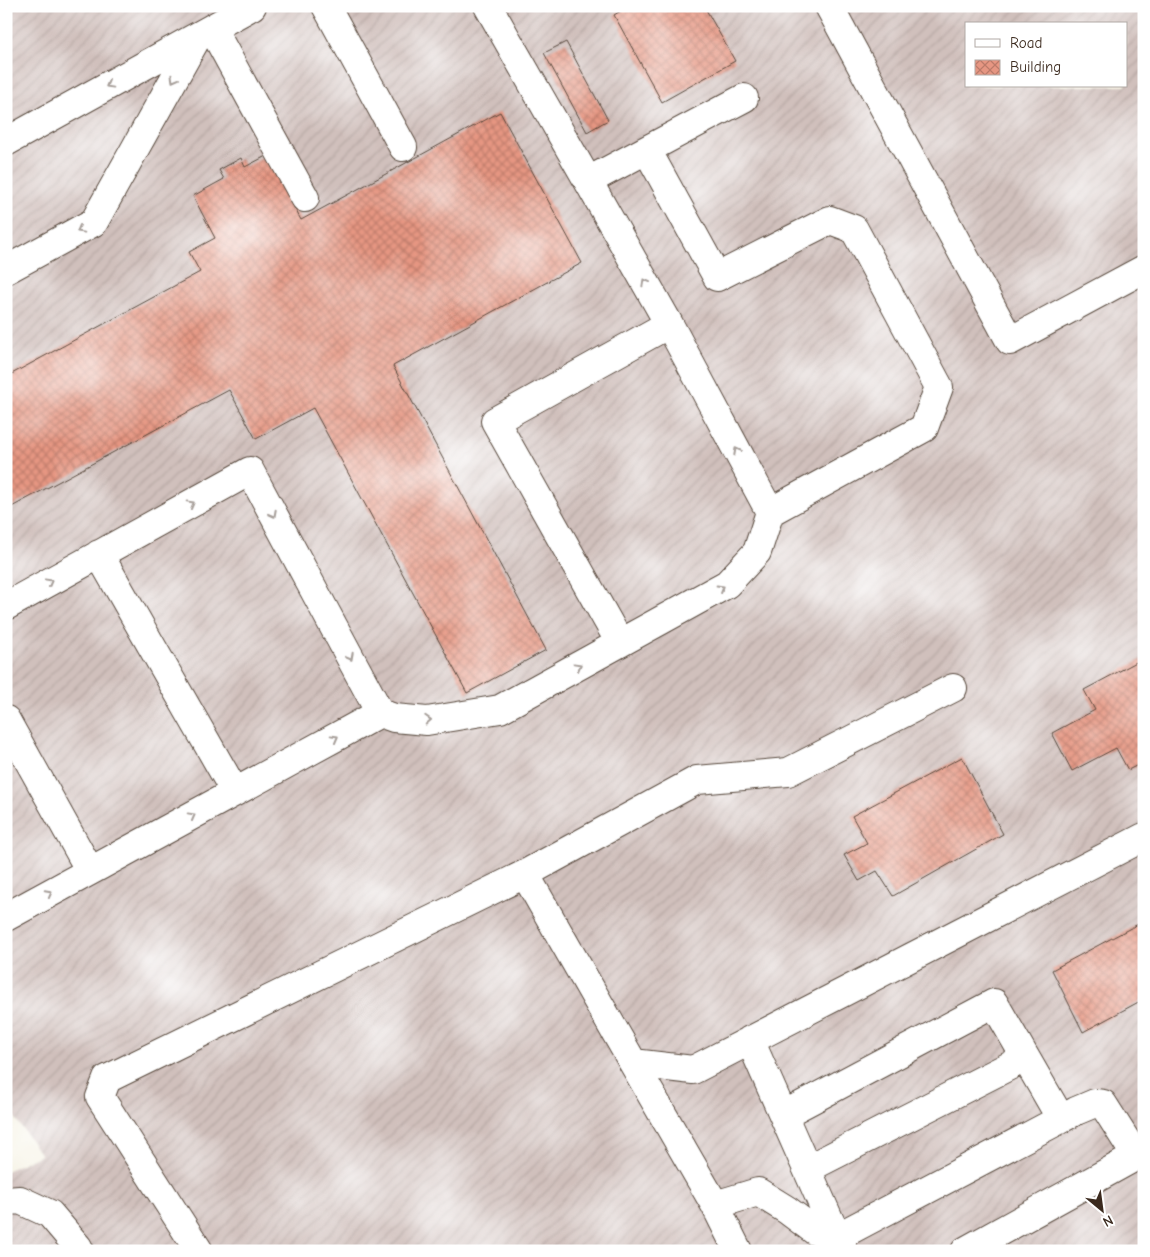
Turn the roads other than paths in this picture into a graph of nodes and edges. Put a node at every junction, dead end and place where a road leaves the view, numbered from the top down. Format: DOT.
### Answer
graph roads {
  1 [pos="252,6"];
  2 [pos="326,6"];
  3 [pos="488,6"];
  4 [pos="829,6"];
  5 [pos="205,32"];
  6 [pos="744,98"];
  7 [pos="6,142"];
  8 [pos="402,147"];
  9 [pos="646,150"];
  10 [pos="588,180"];
  11 [pos="305,198"];
  12 [pos="1144,268"];
  13 [pos="6,270"];
  14 [pos="669,324"];
  15 [pos="770,512"];
  16 [pos="100,554"];
  17 [pos="6,606"];
  18 [pos="620,643"];
  19 [pos="954,688"];
  20 [pos="380,713"];
  21 [pos="6,720"];
  22 [pos="235,792"];
  23 [pos="1144,837"];
  24 [pos="90,871"];
  25 [pos="525,874"];
  26 [pos="6,916"];
  27 [pos="750,1040"];
  28 [pos="1025,1058"];
  29 [pos="633,1063"];
  30 [pos="783,1115"];
  31 [pos="1061,1119"];
  32 [pos="1140,1154"];
  33 [pos="807,1168"];
  34 [pos="6,1201"];
  35 [pos="714,1205"];
  36 [pos="841,1244"];
  37 [pos="80,1251"];
  38 [pos="199,1251"];
  39 [pos="738,1251"];
  40 [pos="965,1251"];
  1 -- 5 [label="lane"];
  2 -- 8 [label="lane"];
  3 -- 10 [label="lane"];
  4 -- 12 [label="lane"];
  5 -- 7 [label="lane, one-way"];
  5 -- 11 [label="lane"];
  5 -- 13 [label="lane, one-way"];
  6 -- 9 [label="lane"];
  9 -- 10 [label="lane"];
  9 -- 15 [label="lane"];
  14 -- 10 [label="lane, one-way"];
  15 -- 14 [label="lane, one-way"];
  14 -- 18 [label="lane"];
  18 -- 15 [label="lane, one-way"];
  17 -- 16 [label="lane, one-way"];
  16 -- 20 [label="lane, one-way"];
  16 -- 22 [label="lane"];
  20 -- 18 [label="lane, one-way"];
  19 -- 25 [label="lane"];
  22 -- 20 [label="lane, one-way"];
  21 -- 24 [label="lane"];
  24 -- 22 [label="lane, one-way"];
  23 -- 27 [label="lane"];
  26 -- 24 [label="lane, one-way"];
  25 -- 29 [label="lane"];
  25 -- 38 [label="lane"];
  27 -- 29 [label="lane"];
  27 -- 30 [label="lane"];
  28 -- 30 [label="lane"];
  28 -- 31 [label="lane"];
  28 -- 33 [label="lane"];
  29 -- 35 [label="lane"];
  30 -- 33 [label="lane"];
  31 -- 32 [label="lane"];
  31 -- 36 [label="lane"];
  32 -- 40 [label="lane"];
  33 -- 36 [label="lane"];
  34 -- 37 [label="lane"];
  35 -- 36 [label="lane"];
  35 -- 39 [label="lane"];
}
